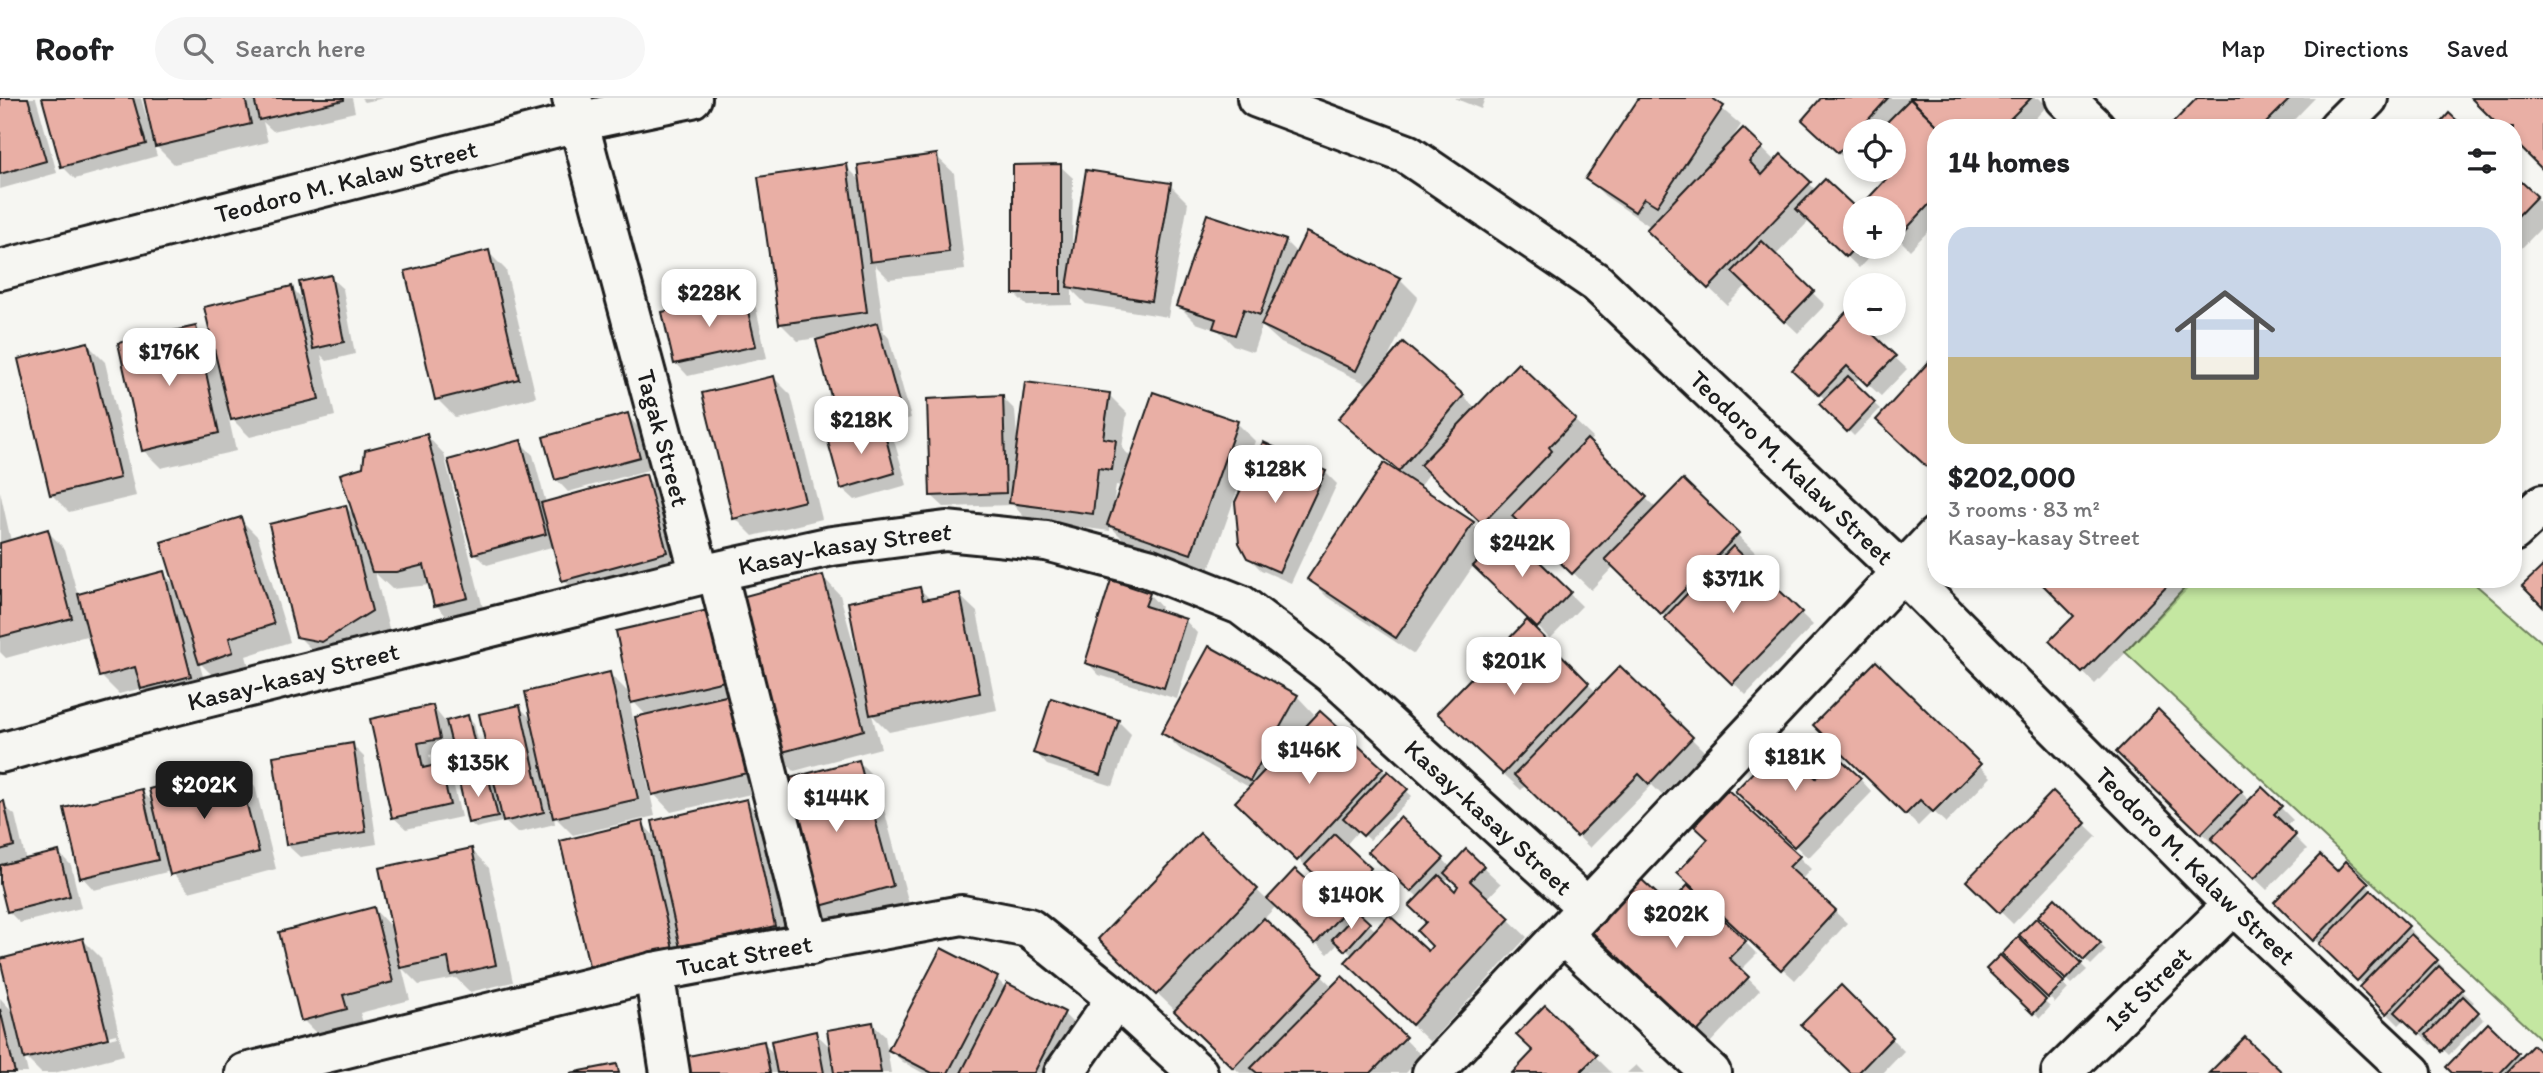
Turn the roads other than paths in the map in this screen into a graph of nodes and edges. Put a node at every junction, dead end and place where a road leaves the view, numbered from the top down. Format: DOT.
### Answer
graph roads {
  1 [pos="692,98"];
  2 [pos="1258,98"];
  3 [pos="2065,98"];
  4 [pos="2368,98"];
  5 [pos="575,110"];
  6 [pos="2087,119"];
  7 [pos="2348,119"];
  8 [pos="0,270"];
  9 [pos="2543,504"];
  10 [pos="2522,524"];
  11 [pos="1927,546"];
  12 [pos="1902,572"];
  13 [pos="709,574"];
  14 [pos="0,753"];
  15 [pos="2233,905"];
  16 [pos="1576,921"];
  17 [pos="811,945"];
  18 [pos="654,972"];
  19 [pos="1116,998"];
  20 [pos="245,1073"];
  21 [pos="670,1073"];
  22 [pos="1065,1073"];
  23 [pos="1198,1073"];
  24 [pos="1432,1073"];
  25 [pos="1711,1073"];
  26 [pos="2061,1073"];
  27 [pos="2412,1073"];
  1 -- 5 [label="street, Teodoro M. Kalaw Street"];
  2 -- 12 [label="street, Teodoro M. Kalaw Street"];
  3 -- 6 [label="street"];
  4 -- 7 [label="street"];
  5 -- 8 [label="street, Teodoro M. Kalaw Street"];
  5 -- 13 [label="street, Tagak Street"];
  9 -- 10 [label="street"];
  11 -- 12 [label="street"];
  12 -- 15 [label="street, Teodoro M. Kalaw Street"];
  12 -- 16 [label="street"];
  13 -- 14 [label="street, Kasay-kasay Street"];
  13 -- 16 [label="street, Kasay-kasay Street"];
  13 -- 17 [label="street, Tagak Street"];
  15 -- 26 [label="street, 1st Street"];
  15 -- 27 [label="street, Teodoro M. Kalaw Street"];
  16 -- 24 [label="street"];
  16 -- 25 [label="street, Kasay-kasay Street"];
  17 -- 18 [label="street, Tucat Street"];
  17 -- 19 [label="street, Tucat Street"];
  18 -- 20 [label="street, Tucat Street"];
  18 -- 21 [label="street"];
  19 -- 22 [label="street"];
  19 -- 23 [label="street, Tucat Street"];
}
